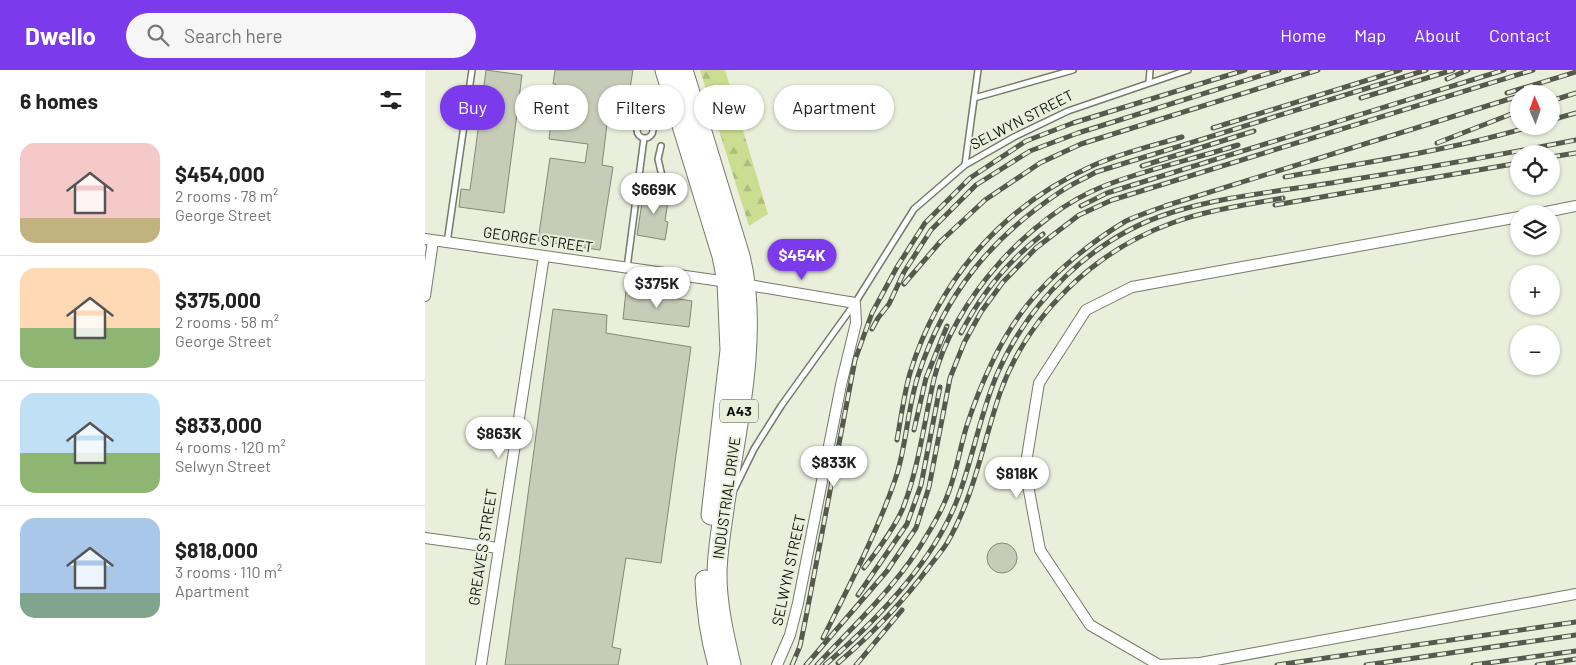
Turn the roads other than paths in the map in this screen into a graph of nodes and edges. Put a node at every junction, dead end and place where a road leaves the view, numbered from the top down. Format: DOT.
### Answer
graph roads {
  1 [pos="472,70"];
  2 [pos="665,70"];
  3 [pos="683,70"];
  4 [pos="978,70"];
  5 [pos="1073,70"];
  6 [pos="1150,70"];
  7 [pos="1188,70"];
  8 [pos="1149,82"];
  9 [pos="974,98"];
  10 [pos="645,138"];
  11 [pos="661,146"];
  12 [pos="965,166"];
  13 [pos="671,183"];
  14 [pos="1576,206"];
  15 [pos="1560,209"];
  16 [pos="1510,219"];
  17 [pos="429,240"];
  18 [pos="447,242"];
  19 [pos="544,256"];
  20 [pos="627,268"];
  21 [pos="736,283"];
  22 [pos="425,296"];
  23 [pos="855,303"];
  24 [pos="724,510"];
  25 [pos="425,538"];
  26 [pos="498,548"];
  27 [pos="1576,594"];
  28 [pos="481,665"];
  29 [pos="718,665"];
  30 [pos="731,665"];
  31 [pos="777,665"];
  1 -- 18 [label="lane"];
  2 -- 21 [label="highway, INDUSTRIAL DRIVE / A43"];
  3 -- 21 [label="highway, INDUSTRIAL DRIVE / A43"];
  4 -- 9 [label="lane"];
  5 -- 9 [label="lane"];
  6 -- 8 [label="lane"];
  7 -- 8 [label="lane, SELWYN STREET"];
  8 -- 12 [label="lane, SELWYN STREET"];
  9 -- 12 [label="lane"];
  10 -- 20 [label="lane"];
  11 -- 13 [label="lane"];
  12 -- 23 [label="lane, SELWYN STREET"];
  14 -- 15 [label="street"];
  16 -- 27 [label="street"];
  17 -- 18 [label="street, GEORGE STREET"];
  17 -- 22 [label="street"];
  18 -- 19 [label="street, GEORGE STREET"];
  19 -- 20 [label="street, GEORGE STREET"];
  19 -- 26 [label="street, GREAVES STREET"];
  20 -- 21 [label="street, GEORGE STREET"];
  21 -- 23 [label="street, GEORGE STREET"];
  21 -- 24 [label="highway, INDUSTRIAL DRIVE / A43"];
  21 -- 29 [label="highway, INDUSTRIAL DRIVE / A43"];
  23 -- 24 [label="lane"];
  23 -- 31 [label="street, SELWYN STREET"];
  24 -- 30 [label="highway, INDUSTRIAL DRIVE / A43"];
  25 -- 26 [label="street"];
  26 -- 28 [label="street, GREAVES STREET"];
}
